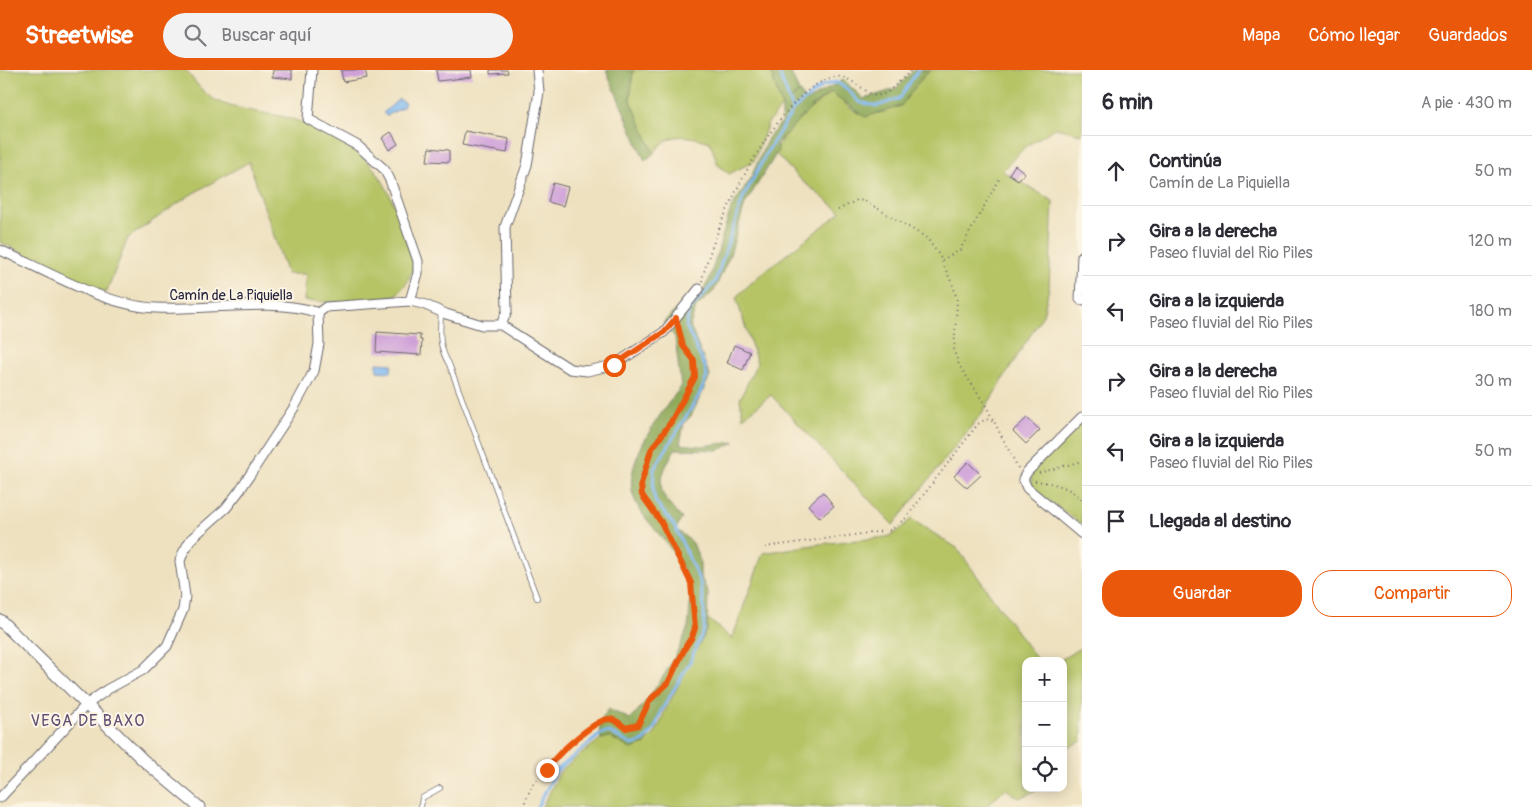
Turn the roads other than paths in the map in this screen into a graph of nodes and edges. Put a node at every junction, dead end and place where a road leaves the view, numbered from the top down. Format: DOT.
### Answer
graph roads {
  1 [pos="312,70"];
  2 [pos="537,70"];
  3 [pos="0,250"];
  4 [pos="1082,256"];
  5 [pos="699,289"];
  6 [pos="1082,300"];
  7 [pos="410,301"];
  8 [pos="441,312"];
  9 [pos="318,313"];
  10 [pos="501,325"];
  11 [pos="1082,417"];
  12 [pos="1082,534"];
  13 [pos="537,598"];
  14 [pos="0,620"];
  15 [pos="86,705"];
  16 [pos="440,788"];
  17 [pos="0,798"];
  18 [pos="199,807"];
  19 [pos="421,807"];
  1 -- 7 [label="street"];
  2 -- 10 [label="street"];
  3 -- 9 [label="street, Camín de La Piquiella"];
  4 -- 6 [label="street"];
  5 -- 10 [label="street, Camín de La Piquiella"];
  7 -- 8 [label="street, Camín de La Piquiella"];
  7 -- 9 [label="street, Camín de La Piquiella"];
  8 -- 10 [label="street, Camín de La Piquiella"];
  8 -- 13 [label="lane"];
  9 -- 15 [label="street"];
  11 -- 12 [label="street"];
  14 -- 15 [label="street"];
  15 -- 17 [label="street"];
  15 -- 18 [label="street"];
  16 -- 19 [label="lane"];
}
